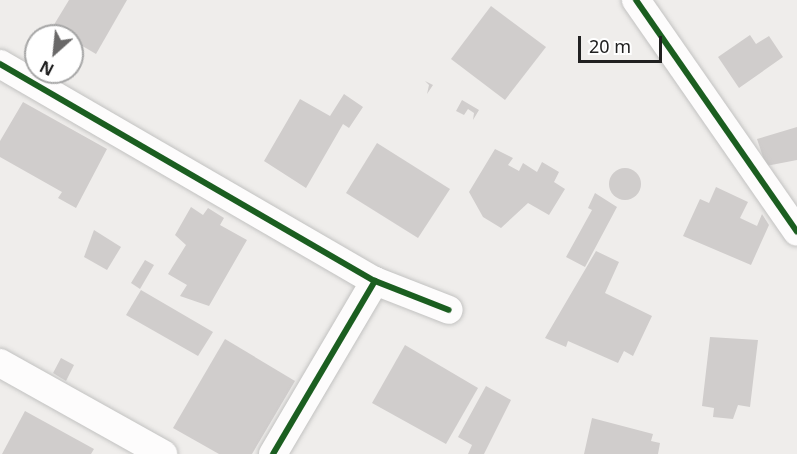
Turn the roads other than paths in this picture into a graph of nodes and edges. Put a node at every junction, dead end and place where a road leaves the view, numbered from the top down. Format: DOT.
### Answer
graph roads {
  1 [pos="636,0"];
  2 [pos="3,72"];
  3 [pos="797,232"];
  4 [pos="375,281"];
  5 [pos="449,310"];
  6 [pos="0,363"];
  7 [pos="163,454"];
  8 [pos="273,454"];
  1 -- 3 [label="street"];
  2 -- 4 [label="street"];
  4 -- 5 [label="street"];
  4 -- 8 [label="street"];
  6 -- 7 [label="street"];
}
